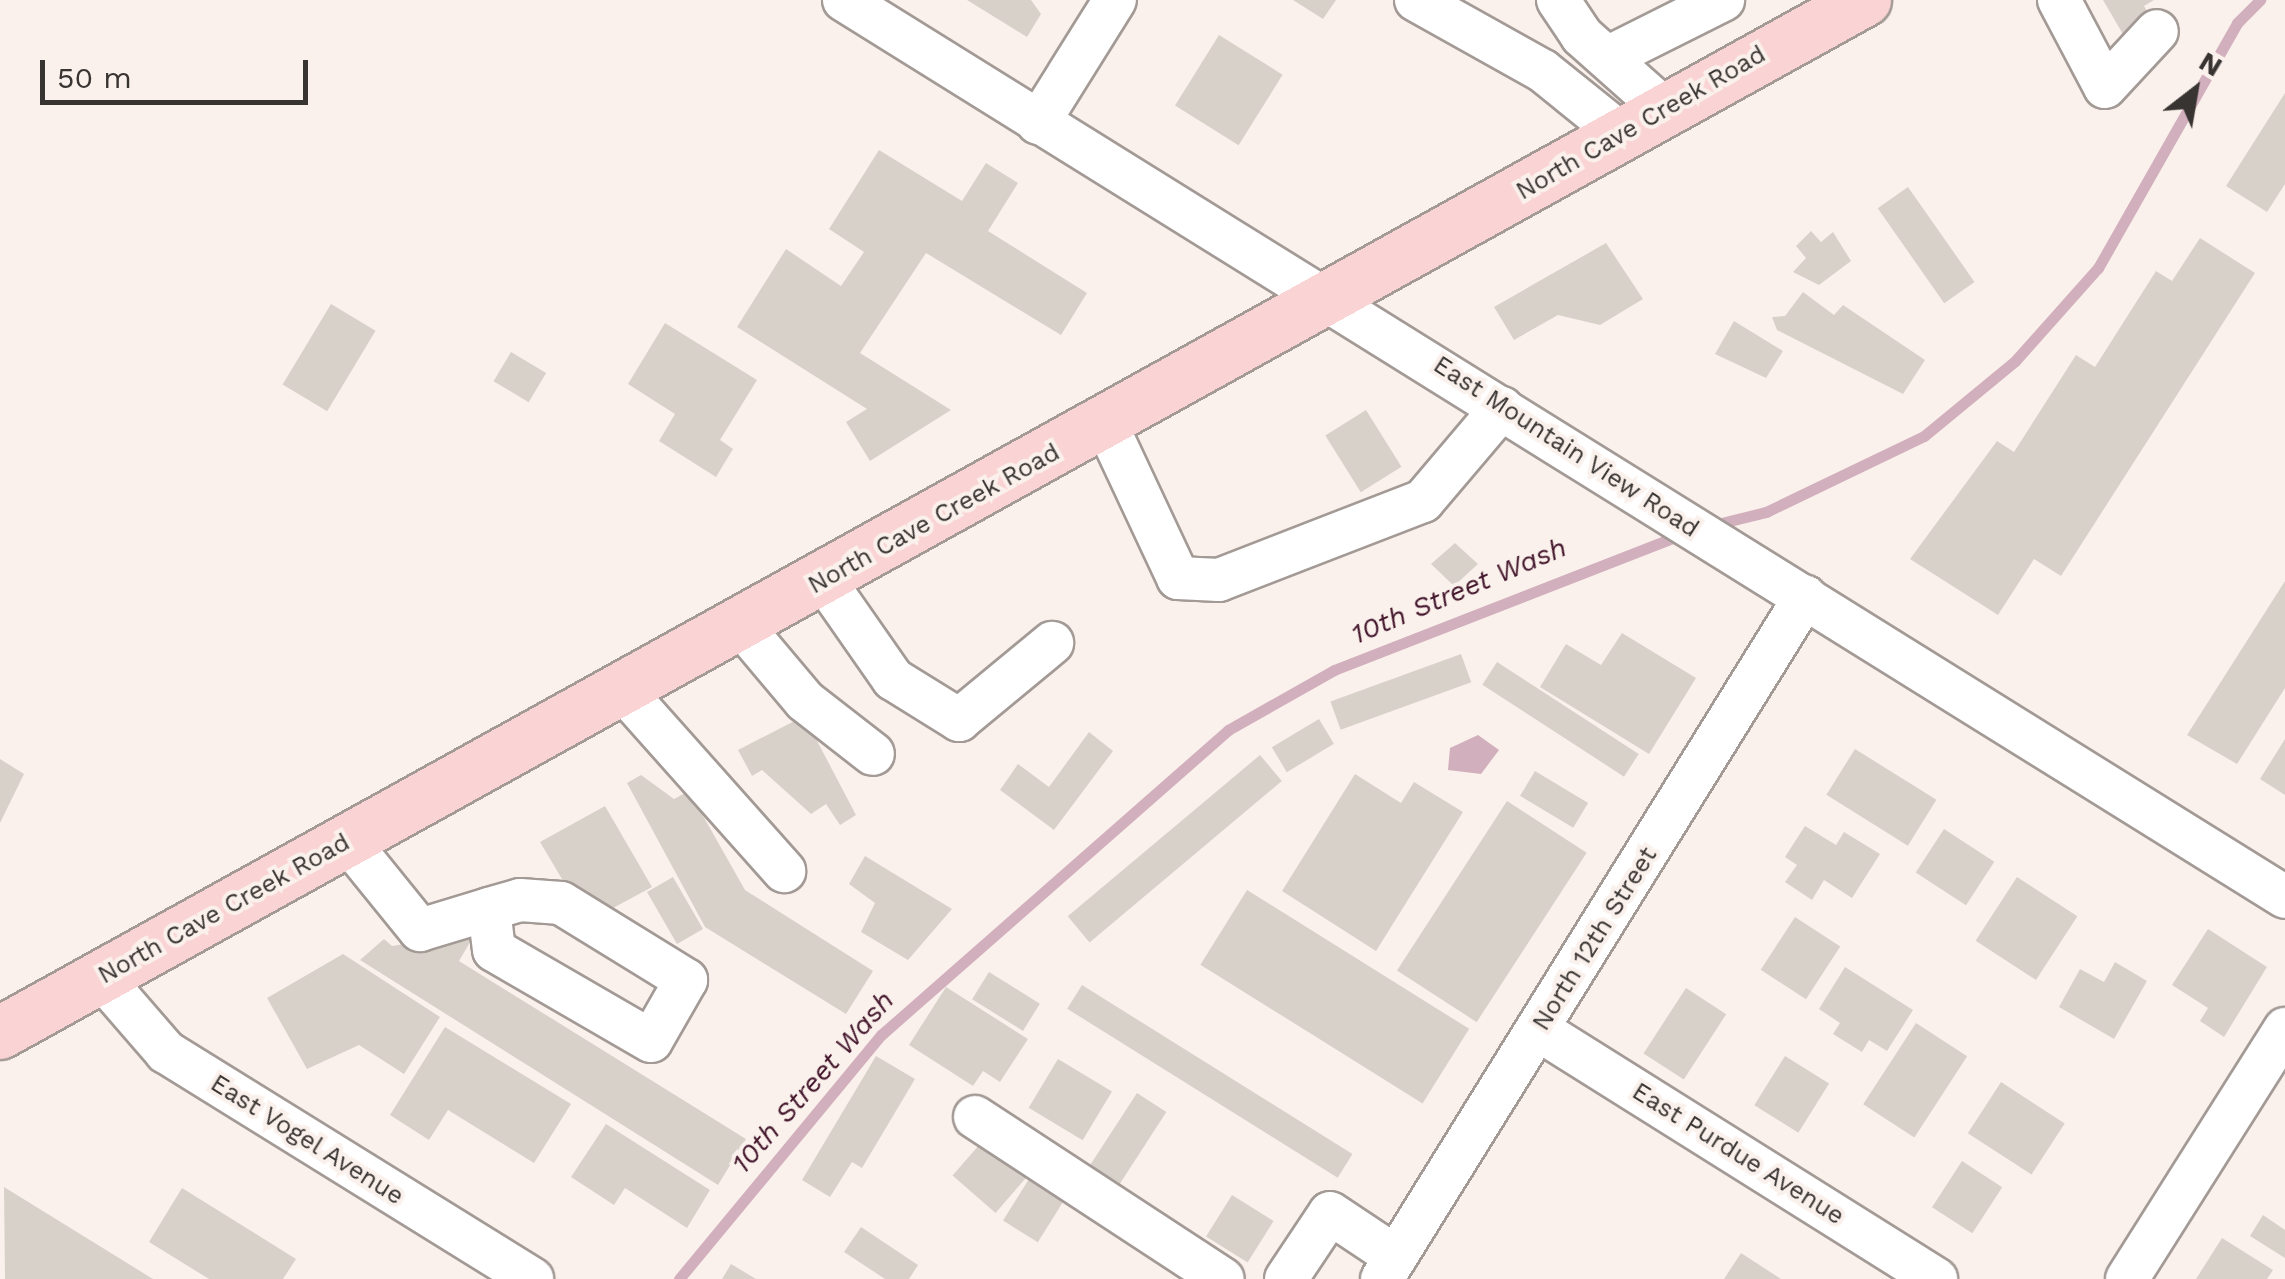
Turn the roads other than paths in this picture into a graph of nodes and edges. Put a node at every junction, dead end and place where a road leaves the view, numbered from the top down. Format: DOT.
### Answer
graph roads {
  1 [pos="1115,0"];
  2 [pos="1416,0"];
  3 [pos="1558,0"];
  4 [pos="1722,0"];
  5 [pos="2059,0"];
  6 [pos="860,4"];
  7 [pos="1847,4"];
  8 [pos="1665,12"];
  9 [pos="2157,31"];
  10 [pos="1607,58"];
  11 [pos="1641,120"];
  12 [pos="1038,123"];
  13 [pos="1331,301"];
  14 [pos="1502,408"];
  15 [pos="1106,424"];
  16 [pos="824,580"];
  17 [pos="1805,597"];
  18 [pos="741,625"];
  19 [pos="1052,643"];
  20 [pos="622,689"];
  21 [pos="873,754"];
  22 [pos="347,840"];
  23 [pos="784,871"];
  24 [pos="2285,897"];
  25 [pos="489,909"];
  26 [pos="102,978"];
  27 [pos="2285,1029"];
  28 [pos="1539,1030"];
  29 [pos="0,1033"];
  30 [pos="975,1117"];
  31 [pos="1389,1268"];
  32 [pos="532,1279"];
  33 [pos="1224,1279"];
  34 [pos="1286,1279"];
  35 [pos="1936,1279"];
  36 [pos="2126,1279"];
  1 -- 12 [label="street"];
  2 -- 11 [label="street"];
  3 -- 10 [label="street"];
  4 -- 8 [label="street"];
  5 -- 9 [label="street"];
  6 -- 12 [label="street, East Mountain View Road"];
  7 -- 11 [label="main road, North Cave Creek Road"];
  8 -- 10 [label="street"];
  10 -- 11 [label="street"];
  11 -- 13 [label="main road, North Cave Creek Road"];
  12 -- 13 [label="street, East Mountain View Road"];
  13 -- 14 [label="street, East Mountain View Road"];
  13 -- 15 [label="main road, North Cave Creek Road"];
  14 -- 15 [label="street"];
  14 -- 17 [label="street, East Mountain View Road"];
  15 -- 16 [label="main road, North Cave Creek Road"];
  16 -- 18 [label="main road, North Cave Creek Road"];
  16 -- 19 [label="street"];
  17 -- 24 [label="street, East Mountain View Road"];
  17 -- 28 [label="street, North 12th Street"];
  18 -- 20 [label="main road, North Cave Creek Road"];
  18 -- 21 [label="street"];
  20 -- 22 [label="main road, North Cave Creek Road"];
  20 -- 23 [label="street"];
  22 -- 25 [label="street"];
  22 -- 26 [label="main road, North Cave Creek Road"];
  26 -- 29 [label="main road, North Cave Creek Road"];
  26 -- 32 [label="street, East Vogel Avenue"];
  27 -- 36 [label="street"];
  28 -- 31 [label="street, North 12th Street"];
  28 -- 35 [label="street, East Purdue Avenue"];
  30 -- 33 [label="street"];
  31 -- 34 [label="street"];
}
